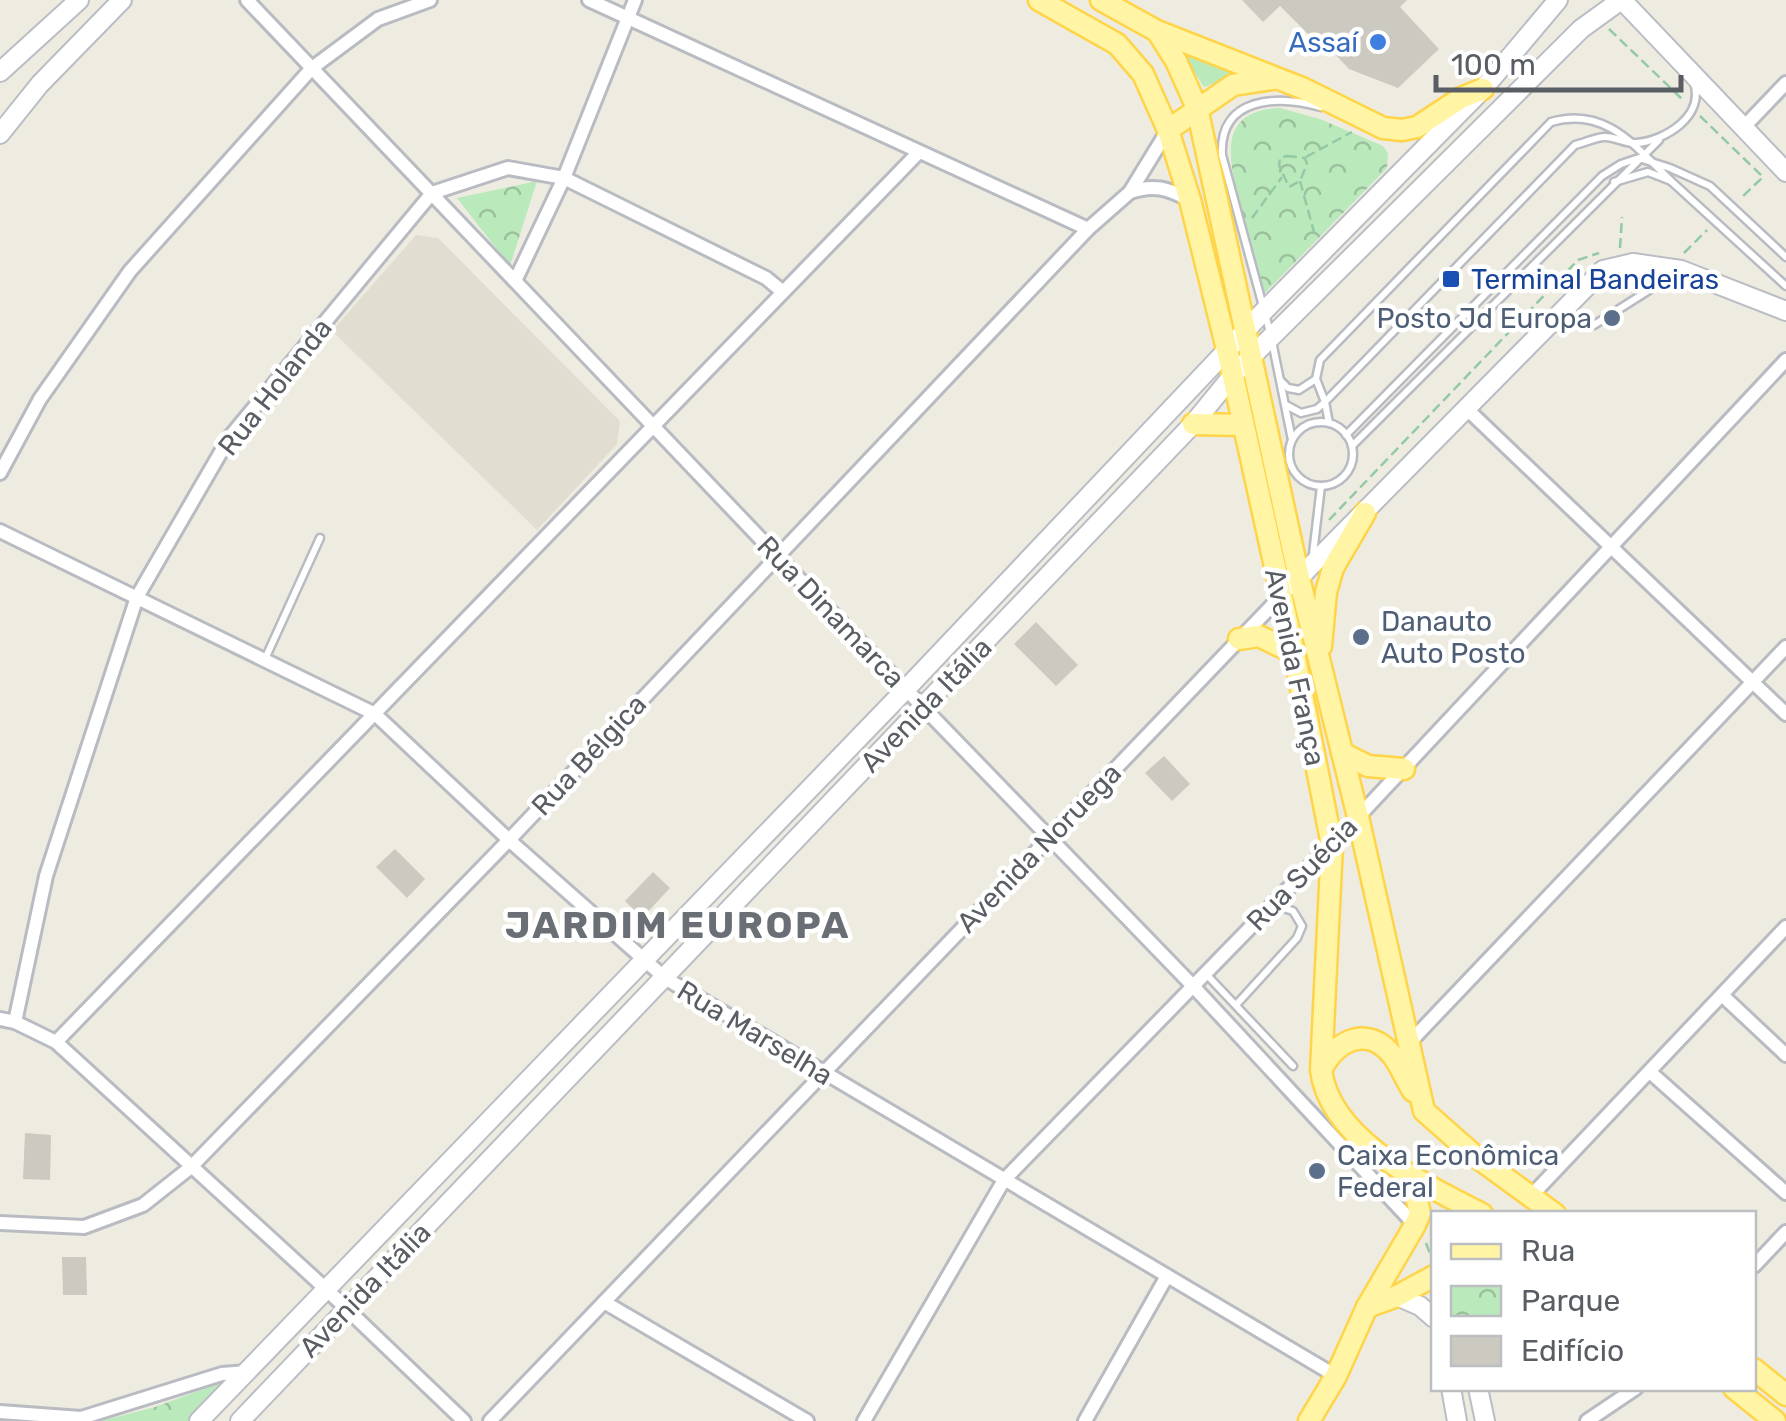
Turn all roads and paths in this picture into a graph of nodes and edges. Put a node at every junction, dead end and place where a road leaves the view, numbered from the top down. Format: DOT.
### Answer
graph roads {
  1 [pos="79,0"];
  2 [pos="122,0"];
  3 [pos="247,0"];
  4 [pos="430,0"];
  5 [pos="589,0"];
  6 [pos="635,0"];
  7 [pos="1039,0"];
  8 [pos="1101,0"];
  9 [pos="1558,0"];
  10 [pos="1622,0"];
  11 [pos="627,15"];
  12 [pos="1158,30"];
  13 [pos="312,68"];
  14 [pos="0,72"];
  15 [pos="1692,76"];
  16 [pos="1280,79"];
  17 [pos="1786,84"];
  18 [pos="1483,89"];
  19 [pos="1198,108"];
  20 [pos="1363,120"];
  21 [pos="1743,128"];
  22 [pos="1168,130"];
  23 [pos="0,134"];
  24 [pos="1660,138"];
  25 [pos="1634,144"];
  26 [pos="919,152"];
  27 [pos="1642,156"];
  28 [pos="1305,158"];
  29 [pos="1652,162"];
  30 [pos="1786,172"];
  31 [pos="1282,177"];
  32 [pos="564,178"];
  33 [pos="1300,181"];
  34 [pos="1672,181"];
  35 [pos="1613,182"];
  36 [pos="1130,192"];
  37 [pos="432,193"];
  38 [pos="1190,200"];
  39 [pos="1622,217"];
  40 [pos="1088,229"];
  41 [pos="1242,232"];
  42 [pos="1316,239"];
  43 [pos="1620,250"];
  44 [pos="1607,252"];
  45 [pos="1786,257"];
  46 [pos="1681,270"];
  47 [pos="515,281"];
  48 [pos="1785,284"];
  49 [pos="784,292"];
  50 [pos="1786,310"];
  51 [pos="1264,312"];
  52 [pos="1554,318"];
  53 [pos="1247,329"];
  54 [pos="1271,336"];
  55 [pos="1227,350"];
  56 [pos="1253,356"];
  57 [pos="1786,360"];
  58 [pos="1233,375"];
  59 [pos="1316,379"];
  60 [pos="1281,381"];
  61 [pos="1325,402"];
  62 [pos="1286,405"];
  63 [pos="1468,410"];
  64 [pos="1329,423"];
  65 [pos="1193,424"];
  66 [pos="1243,424"];
  67 [pos="654,426"];
  68 [pos="1346,435"];
  69 [pos="1292,440"];
  70 [pos="1352,446"];
  71 [pos="0,473"];
  72 [pos="1321,486"];
  73 [pos="1364,514"];
  74 [pos="0,531"];
  75 [pos="1316,533"];
  76 [pos="320,538"];
  77 [pos="1612,548"];
  78 [pos="777,556"];
  79 [pos="1306,572"];
  80 [pos="1281,596"];
  81 [pos="138,597"];
  82 [pos="1239,638"];
  83 [pos="1786,647"];
  84 [pos="1294,653"];
  85 [pos="265,660"];
  86 [pos="1320,663"];
  87 [pos="1752,682"];
  88 [pos="906,690"];
  89 [pos="923,708"];
  90 [pos="375,714"];
  91 [pos="1786,714"];
  92 [pos="1342,752"];
  93 [pos="1404,769"];
  94 [pos="1358,818"];
  95 [pos="1049,837"];
  96 [pos="509,840"];
  97 [pos="1332,845"];
  98 [pos="1274,905"];
  99 [pos="1786,927"];
  100 [pos="645,960"];
  101 [pos="1205,973"];
  102 [pos="665,978"];
  103 [pos="1192,985"];
  104 [pos="1722,995"];
  105 [pos="1236,1005"];
  106 [pos="0,1019"];
  107 [pos="15,1022"];
  108 [pos="1258,1028"];
  109 [pos="1245,1040"];
  110 [pos="56,1042"];
  111 [pos="1409,1042"];
  112 [pos="1786,1055"];
  113 [pos="1293,1066"];
  114 [pos="1321,1070"];
  115 [pos="1650,1072"];
  116 [pos="822,1074"];
  117 [pos="1424,1110"];
  118 [pos="190,1166"];
  119 [pos="1412,1178"];
  120 [pos="1004,1180"];
  121 [pos="1786,1192"];
  122 [pos="1530,1204"];
  123 [pos="1476,1211"];
  124 [pos="0,1223"];
  125 [pos="1416,1224"];
  126 [pos="1786,1232"];
  127 [pos="1756,1264"];
  128 [pos="1167,1276"];
  129 [pos="1431,1278"];
  130 [pos="326,1290"];
  131 [pos="1398,1296"];
  132 [pos="604,1302"];
  133 [pos="1367,1307"];
  134 [pos="347,1310"];
  135 [pos="1431,1315"];
  136 [pos="1756,1371"];
  137 [pos="247,1372"];
  138 [pos="1336,1376"];
  139 [pos="1452,1391"];
  140 [pos="1479,1391"];
  141 [pos="1631,1391"];
  142 [pos="1738,1391"];
  143 [pos="1786,1395"];
  144 [pos="0,1412"];
  145 [pos="199,1421"];
  146 [pos="240,1421"];
  147 [pos="464,1421"];
  148 [pos="490,1421"];
  149 [pos="808,1421"];
  150 [pos="864,1421"];
  151 [pos="1085,1421"];
  152 [pos="1310,1421"];
  153 [pos="1457,1421"];
  154 [pos="1485,1421"];
  155 [pos="1586,1421"];
  156 [pos="1774,1421"];
  1 -- 14 [label="main road"];
  2 -- 23 [label="main road"];
  3 -- 13 [label="street, Rua Dinamarca"];
  4 -- 13 [label="street"];
  5 -- 11 [label="street"];
  6 -- 11 [label="street"];
  7 -- 22 [label="main road, Avenida França"];
  8 -- 12 [label="main road"];
  9 -- 18 [label="main road, Avenida Itália"];
  10 -- 15 [label="main road"];
  10 -- 54 [label="main road, Avenida Itália"];
  11 -- 26 [label="street"];
  11 -- 32 [label="street"];
  12 -- 16 [label="main road"];
  12 -- 19 [label="main road, Avenida França"];
  13 -- 37 [label="street, Rua Dinamarca"];
  13 -- 71 [label="street"];
  15 -- 21 [label="main road"];
  15 -- 24 [label="lane"];
  16 -- 19 [label="main road"];
  16 -- 20 [label="main road"];
  17 -- 21 [label="street"];
  18 -- 20 [label="main road"];
  18 -- 51 [label="main road, Avenida Itália"];
  19 -- 22 [label="main road"];
  19 -- 53 [label="main road, Avenida França"];
  20 -- 28 [label="path"];
  20 -- 41 [label="lane"];
  21 -- 30 [label="main road"];
  22 -- 36 [label="street, Rua Bélgica"];
  22 -- 38 [label="main road, Avenida França"];
  24 -- 25 [label="lane"];
  24 -- 27 [label="lane"];
  25 -- 27 [label="lane"];
  25 -- 59 [label="lane"];
  25 -- 61 [label="lane"];
  26 -- 40 [label="street"];
  26 -- 49 [label="street"];
  27 -- 29 [label="lane"];
  27 -- 35 [label="lane"];
  27 -- 68 [label="lane"];
  28 -- 31 [label="path"];
  28 -- 33 [label="path"];
  29 -- 34 [label="lane"];
  29 -- 45 [label="lane"];
  31 -- 33 [label="path"];
  31 -- 41 [label="path"];
  32 -- 37 [label="street"];
  32 -- 47 [label="street"];
  32 -- 49 [label="street"];
  33 -- 42 [label="path"];
  34 -- 35 [label="lane"];
  34 -- 48 [label="lane"];
  35 -- 70 [label="lane"];
  36 -- 38 [label="street"];
  36 -- 40 [label="street, Rua Bélgica"];
  37 -- 47 [label="street, Rua Dinamarca"];
  37 -- 81 [label="street, Rua Holanda"];
  38 -- 55 [label="main road, Avenida França"];
  39 -- 43 [label="path"];
  40 -- 78 [label="street, Rua Bélgica"];
  41 -- 51 [label="lane"];
  44 -- 75 [label="path"];
  46 -- 50 [label="main road"];
  46 -- 52 [label="lane"];
  46 -- 52 [label="main road, Avenida Noruega"];
  47 -- 67 [label="street, Rua Dinamarca"];
  49 -- 67 [label="street"];
  51 -- 53 [label="main road, Avenida Itália"];
  51 -- 54 [label="lane"];
  52 -- 63 [label="main road, Avenida Noruega"];
  53 -- 55 [label="main road, Avenida Itália"];
  53 -- 56 [label="main road, Avenida França"];
  54 -- 56 [label="main road, Avenida Itália"];
  54 -- 60 [label="lane"];
  55 -- 58 [label="main road, Avenida França"];
  55 -- 88 [label="main road, Avenida Itália"];
  56 -- 58 [label="main road, Avenida Itália"];
  56 -- 79 [label="main road, Avenida França"];
  57 -- 77 [label="street, Rua Suécia"];
  58 -- 65 [label="main road, Avenida Itália"];
  58 -- 66 [label="main road, Avenida França"];
  59 -- 60 [label="lane"];
  59 -- 61 [label="lane"];
  60 -- 62 [label="lane"];
  61 -- 62 [label="lane"];
  61 -- 64 [label="lane"];
  62 -- 69 [label="lane"];
  63 -- 73 [label="main road, Avenida Noruega"];
  63 -- 77 [label="street"];
  64 -- 68 [label="lane"];
  64 -- 69 [label="lane"];
  65 -- 66 [label="main road"];
  65 -- 89 [label="main road, Avenida Itália"];
  66 -- 80 [label="main road, Avenida França"];
  67 -- 78 [label="street, Rua Dinamarca"];
  67 -- 90 [label="street"];
  68 -- 70 [label="lane"];
  69 -- 72 [label="lane"];
  70 -- 72 [label="lane"];
  72 -- 75 [label="lane"];
  73 -- 79 [label="main road, Avenida Noruega"];
  73 -- 86 [label="main road"];
  74 -- 81 [label="street, Rua Marselha"];
  75 -- 79 [label="lane"];
  76 -- 85 [label="lane"];
  77 -- 87 [label="street"];
  77 -- 93 [label="street, Rua Suécia"];
  78 -- 88 [label="street, Rua Dinamarca"];
  78 -- 96 [label="street, Rua Bélgica"];
  79 -- 80 [label="main road, Avenida Noruega"];
  79 -- 86 [label="main road, Avenida França"];
  80 -- 82 [label="street, Avenida Noruega"];
  80 -- 84 [label="main road, Avenida França"];
  81 -- 85 [label="street, Rua Marselha"];
  81 -- 107 [label="street, Rua Holanda"];
  82 -- 84 [label="main road"];
  82 -- 95 [label="street, Avenida Noruega"];
  83 -- 87 [label="street"];
  84 -- 97 [label="main road, Avenida França"];
  85 -- 90 [label="street, Rua Marselha"];
  86 -- 92 [label="main road, Avenida França"];
  87 -- 91 [label="street"];
  87 -- 111 [label="street"];
  88 -- 89 [label="street, Rua Dinamarca"];
  88 -- 100 [label="main road, Avenida Itália"];
  89 -- 95 [label="street, Rua Dinamarca"];
  89 -- 102 [label="main road, Avenida Itália"];
  90 -- 96 [label="street, Rua Marselha"];
  90 -- 110 [label="street"];
  92 -- 93 [label="main road"];
  92 -- 94 [label="main road, Avenida França"];
  93 -- 94 [label="street, Rua Suécia"];
  94 -- 97 [label="street, Rua Suécia"];
  94 -- 111 [label="main road, Avenida França"];
  95 -- 103 [label="street, Rua Dinamarca"];
  95 -- 116 [label="street, Avenida Noruega"];
  96 -- 100 [label="street, Rua Marselha"];
  96 -- 118 [label="street, Rua Bélgica"];
  97 -- 98 [label="street, Rua Suécia"];
  97 -- 114 [label="main road, Avenida França"];
  98 -- 101 [label="street, Rua Suécia"];
  98 -- 105 [label="lane"];
  99 -- 104 [label="street"];
  100 -- 102 [label="street, Rua Marselha"];
  100 -- 130 [label="main road, Avenida Itália"];
  101 -- 103 [label="street, Rua Suécia"];
  101 -- 105 [label="lane"];
  102 -- 116 [label="street, Rua Marselha"];
  102 -- 134 [label="main road, Avenida Itália"];
  103 -- 109 [label="street, Rua Dinamarca"];
  103 -- 120 [label="street, Rua Suécia"];
  104 -- 112 [label="street"];
  104 -- 115 [label="street"];
  105 -- 108 [label="lane"];
  106 -- 107 [label="street"];
  107 -- 110 [label="street"];
  108 -- 109 [label="lane"];
  108 -- 113 [label="lane"];
  109 -- 125 [label="street, Rua Dinamarca"];
  110 -- 118 [label="street"];
  111 -- 117 [label="main road, Avenida França"];
  114 -- 117 [label="main road"];
  114 -- 119 [label="main road, Avenida França"];
  115 -- 121 [label="street"];
  115 -- 122 [label="street"];
  116 -- 120 [label="street, Rua Marselha"];
  116 -- 132 [label="street, Avenida Noruega"];
  117 -- 122 [label="main road"];
  118 -- 124 [label="street, Rua Bélgica"];
  118 -- 130 [label="street"];
  119 -- 123 [label="main road, Avenida França"];
  119 -- 125 [label="main road"];
  120 -- 128 [label="street, Rua Marselha"];
  120 -- 150 [label="street, Rua Suécia"];
  125 -- 133 [label="main road"];
  126 -- 127 [label="street"];
  128 -- 138 [label="street, Rua Marselha"];
  128 -- 151 [label="street"];
  129 -- 131 [label="main road"];
  130 -- 134 [label="street"];
  130 -- 137 [label="main road, Avenida Itália"];
  131 -- 133 [label="main road"];
  131 -- 135 [label="main road"];
  132 -- 148 [label="street, Avenida Noruega"];
  132 -- 149 [label="street"];
  133 -- 138 [label="main road"];
  134 -- 146 [label="main road, Avenida Itália"];
  134 -- 147 [label="street"];
  136 -- 143 [label="main road"];
  137 -- 144 [label="street"];
  137 -- 145 [label="main road, Avenida Itália"];
  138 -- 152 [label="main road"];
  139 -- 153 [label="main road"];
  140 -- 154 [label="main road"];
  141 -- 155 [label="street"];
  142 -- 156 [label="main road"];
}
